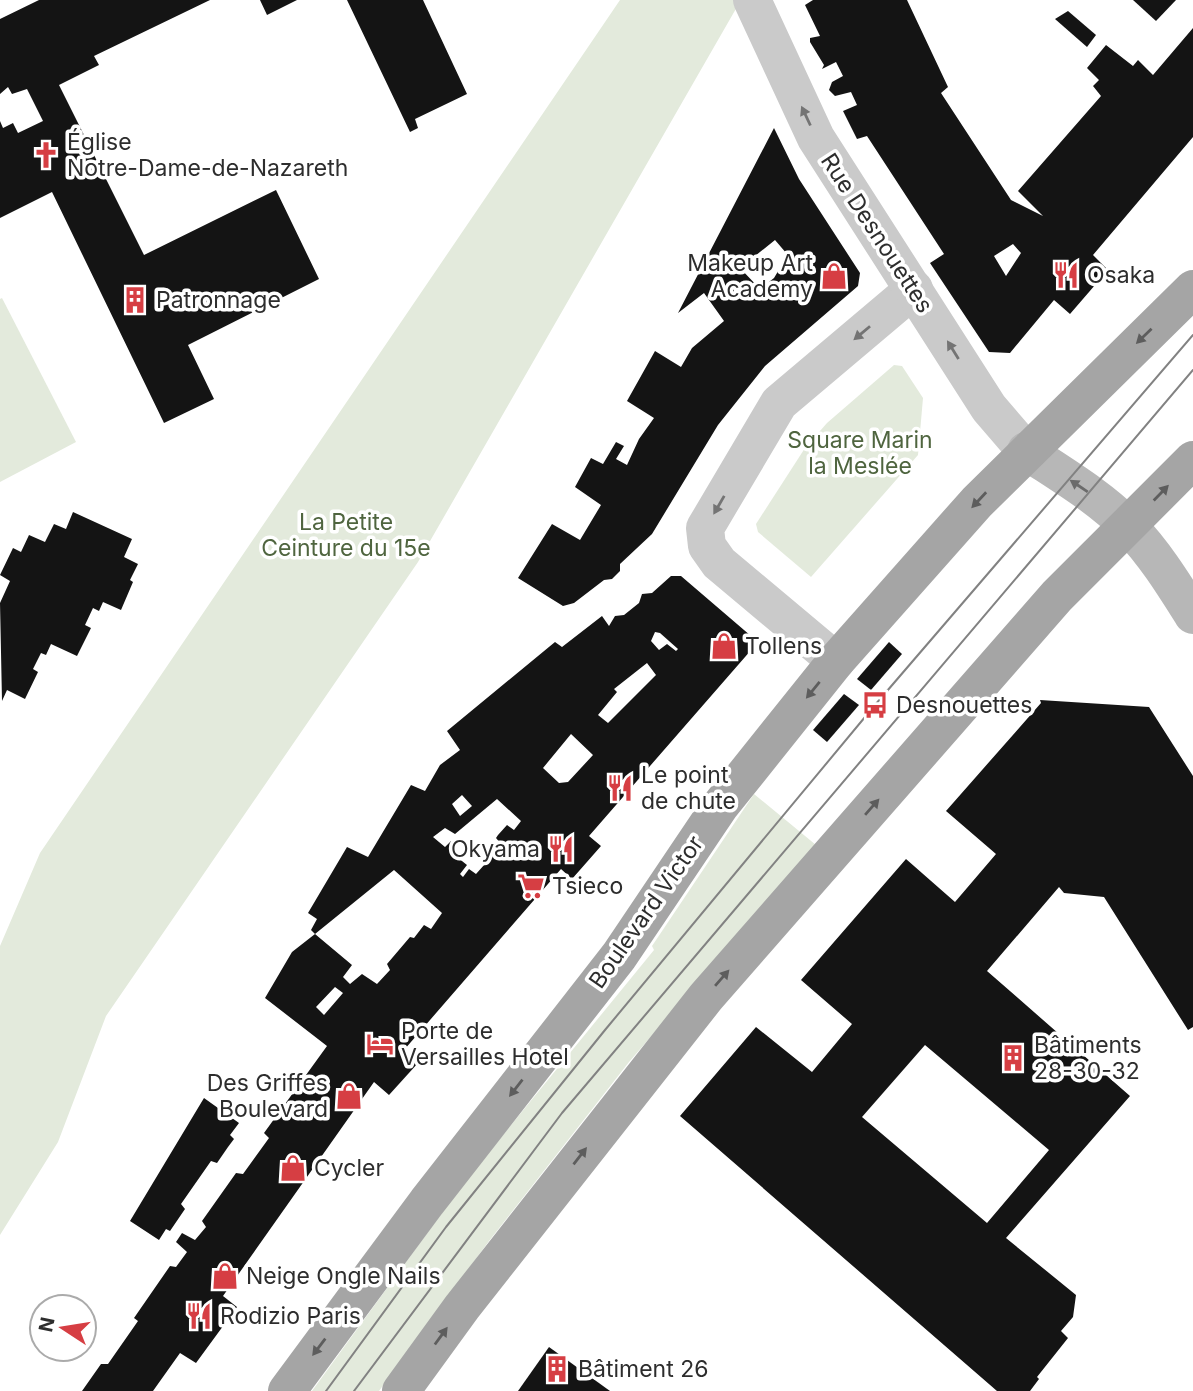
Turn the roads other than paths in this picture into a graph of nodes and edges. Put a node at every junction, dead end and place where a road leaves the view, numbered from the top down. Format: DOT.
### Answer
graph roads {
  1 [pos="752,0"];
  2 [pos="914,289"];
  3 [pos="1193,289"];
  4 [pos="1026,451"];
  5 [pos="1193,460"];
  6 [pos="1129,527"];
  7 [pos="1193,615"];
  8 [pos="836,661"];
  9 [pos="287,1391"];
  10 [pos="401,1391"];
  2 -- 1 [label="street, Rue Desnouettes, one-way"];
  4 -- 2 [label="street, Rue Desnouettes, one-way"];
  2 -- 8 [label="street, one-way"];
  3 -- 4 [label="main road, Boulevard Victor, one-way"];
  6 -- 4 [label="main road, one-way"];
  4 -- 8 [label="main road, Boulevard Victor, one-way"];
  6 -- 5 [label="main road, one-way"];
  6 -- 7 [label="main road"];
  10 -- 6 [label="main road, one-way"];
  8 -- 9 [label="main road, Boulevard Victor, one-way"];
}
